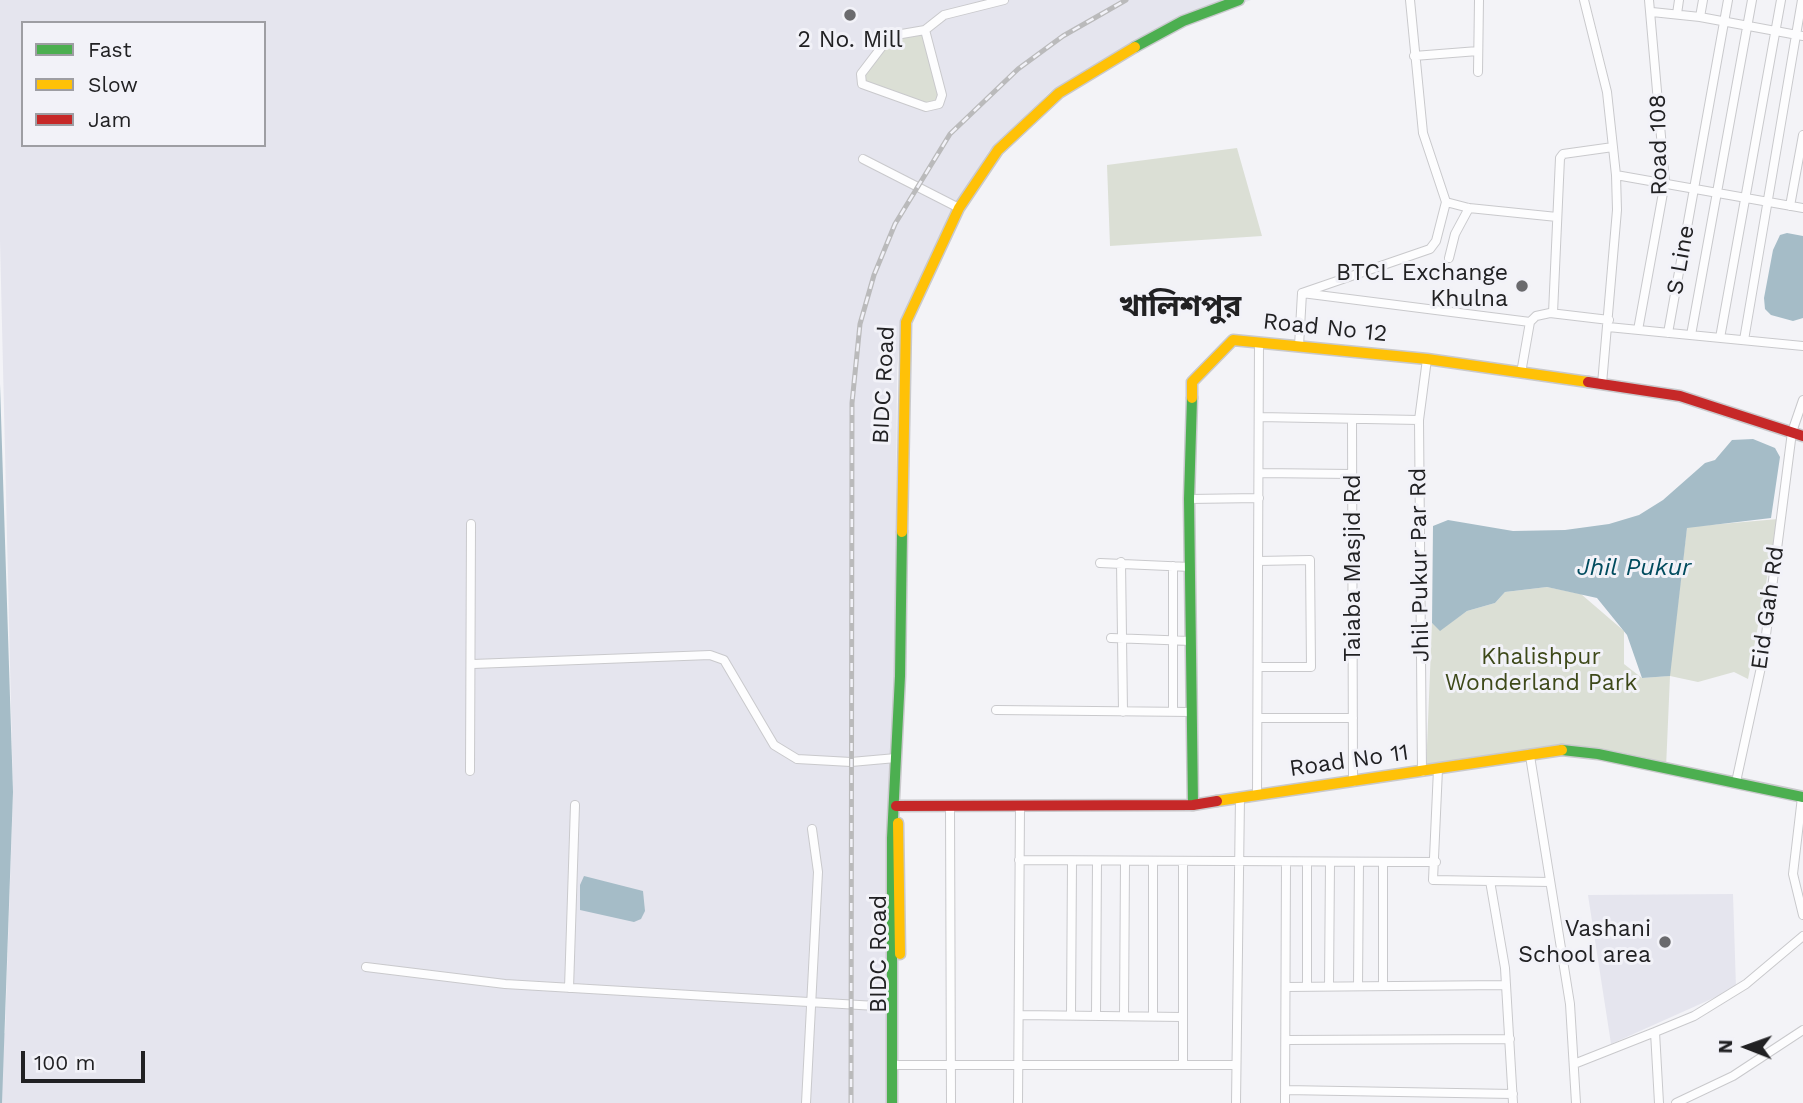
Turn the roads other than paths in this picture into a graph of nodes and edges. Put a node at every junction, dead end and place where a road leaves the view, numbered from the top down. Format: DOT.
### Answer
graph roads {
  1 [pos="1004,0"];
  2 [pos="1238,0"];
  3 [pos="1410,0"];
  4 [pos="1479,0"];
  5 [pos="1584,0"];
  6 [pos="1649,0"];
  7 [pos="1679,0"];
  8 [pos="1703,0"];
  9 [pos="1728,0"];
  10 [pos="1752,0"];
  11 [pos="1781,0"];
  12 [pos="1802,0"];
  13 [pos="1653,12"];
  14 [pos="1677,14"];
  15 [pos="1700,17"];
  16 [pos="1724,21"];
  17 [pos="1748,26"];
  18 [pos="925,30"];
  19 [pos="1775,30"];
  20 [pos="1799,35"];
  21 [pos="1478,51"];
  22 [pos="1414,56"];
  23 [pos="1478,72"];
  24 [pos="1803,135"];
  25 [pos="1613,147"];
  26 [pos="863,159"];
  27 [pos="1616,175"];
  28 [pos="1665,182"];
  29 [pos="1694,188"];
  30 [pos="1717,192"];
  31 [pos="1744,198"];
  32 [pos="1446,202"];
  33 [pos="1767,202"];
  34 [pos="1790,206"];
  35 [pos="959,208"];
  36 [pos="1469,208"];
  37 [pos="1803,208"];
  38 [pos="1557,217"];
  39 [pos="1449,258"];
  40 [pos="1302,293"];
  41 [pos="1553,313"];
  42 [pos="1530,322"];
  43 [pos="1608,323"];
  44 [pos="1637,330"];
  45 [pos="1668,332"];
  46 [pos="1691,335"];
  47 [pos="1720,338"];
  48 [pos="1744,340"];
  49 [pos="1259,342"];
  50 [pos="1299,346"];
  51 [pos="1803,346"];
  52 [pos="1427,359"];
  53 [pos="1521,373"];
  54 [pos="1602,384"];
  55 [pos="1803,400"];
  56 [pos="1259,417"];
  57 [pos="1352,419"];
  58 [pos="1419,420"];
  59 [pos="1797,434"];
  60 [pos="1259,473"];
  61 [pos="1352,474"];
  62 [pos="1259,498"];
  63 [pos="1189,499"];
  64 [pos="471,524"];
  65 [pos="1258,561"];
  66 [pos="1100,562"];
  67 [pos="1121,562"];
  68 [pos="1173,566"];
  69 [pos="1189,567"];
  70 [pos="1111,638"];
  71 [pos="1121,638"];
  72 [pos="1173,640"];
  73 [pos="1191,640"];
  74 [pos="473,664"];
  75 [pos="1258,667"];
  76 [pos="996,710"];
  77 [pos="1123,712"];
  78 [pos="1173,712"];
  79 [pos="1192,712"];
  80 [pos="1258,718"];
  81 [pos="1353,718"];
  82 [pos="1530,756"];
  83 [pos="896,758"];
  84 [pos="1438,769"];
  85 [pos="470,771"];
  86 [pos="1422,772"];
  87 [pos="1353,782"];
  88 [pos="1736,782"];
  89 [pos="1257,795"];
  90 [pos="1240,797"];
  91 [pos="1803,797"];
  92 [pos="575,805"];
  93 [pos="1193,805"];
  94 [pos="896,806"];
  95 [pos="950,806"];
  96 [pos="1020,807"];
  97 [pos="812,828"];
  98 [pos="1020,860"];
  99 [pos="1072,861"];
  100 [pos="1097,862"];
  101 [pos="1125,862"];
  102 [pos="1153,862"];
  103 [pos="1359,862"];
  104 [pos="1383,862"];
  105 [pos="1436,862"];
  106 [pos="1183,863"];
  107 [pos="1241,863"];
  108 [pos="1286,863"];
  109 [pos="1307,863"];
  110 [pos="1330,863"];
  111 [pos="1490,881"];
  112 [pos="1550,882"];
  113 [pos="1803,915"];
  114 [pos="1803,936"];
  115 [pos="366,967"];
  116 [pos="1506,985"];
  117 [pos="1307,986"];
  118 [pos="1329,986"];
  119 [pos="1358,986"];
  120 [pos="1383,986"];
  121 [pos="1286,987"];
  122 [pos="569,988"];
  123 [pos="810,1004"];
  124 [pos="893,1007"];
  125 [pos="1019,1015"];
  126 [pos="1071,1015"];
  127 [pos="1096,1015"];
  128 [pos="1124,1016"];
  129 [pos="1153,1016"];
  130 [pos="1183,1017"];
  131 [pos="1803,1030"];
  132 [pos="1655,1032"];
  133 [pos="1510,1039"];
  134 [pos="1286,1041"];
  135 [pos="1182,1062"];
  136 [pos="1018,1064"];
  137 [pos="1574,1064"];
  138 [pos="896,1065"];
  139 [pos="1236,1065"];
  140 [pos="951,1066"];
  141 [pos="1286,1090"];
  142 [pos="1513,1098"];
  143 [pos="806,1103"];
  144 [pos="892,1103"];
  145 [pos="899,1103"];
  146 [pos="951,1103"];
  147 [pos="1018,1103"];
  148 [pos="1236,1103"];
  149 [pos="1285,1103"];
  150 [pos="1576,1103"];
  151 [pos="1659,1103"];
  152 [pos="1676,1103"];
  1 -- 18 [label="street"];
  2 -- 35 [label="street, BIDC Road"];
  3 -- 22 [label="street"];
  4 -- 21 [label="street"];
  5 -- 25 [label="street"];
  6 -- 13 [label="street, Road 108"];
  7 -- 14 [label="street"];
  8 -- 15 [label="street"];
  9 -- 16 [label="street, S Line"];
  10 -- 17 [label="street"];
  11 -- 19 [label="street"];
  12 -- 20 [label="street"];
  13 -- 14 [label="street"];
  13 -- 28 [label="street, Road 108"];
  14 -- 15 [label="street"];
  15 -- 16 [label="street"];
  16 -- 17 [label="street"];
  16 -- 29 [label="street, S Line"];
  17 -- 19 [label="street"];
  17 -- 30 [label="street"];
  18 -- 18 [label="street"];
  19 -- 20 [label="street"];
  19 -- 31 [label="street"];
  20 -- 33 [label="street"];
  21 -- 22 [label="street"];
  21 -- 23 [label="street"];
  22 -- 32 [label="street"];
  24 -- 34 [label="street"];
  25 -- 27 [label="street"];
  25 -- 38 [label="street"];
  26 -- 35 [label="street"];
  27 -- 28 [label="street"];
  27 -- 43 [label="street"];
  28 -- 29 [label="street"];
  28 -- 44 [label="street, Road 108"];
  29 -- 30 [label="street"];
  29 -- 45 [label="street, S Line"];
  30 -- 31 [label="street"];
  30 -- 46 [label="street"];
  31 -- 33 [label="street"];
  31 -- 47 [label="street"];
  32 -- 36 [label="street"];
  32 -- 40 [label="street"];
  33 -- 34 [label="street"];
  33 -- 48 [label="street"];
  34 -- 37 [label="street"];
  35 -- 83 [label="street, BIDC Road"];
  36 -- 38 [label="street"];
  36 -- 39 [label="street"];
  38 -- 41 [label="street"];
  40 -- 42 [label="street"];
  40 -- 50 [label="street"];
  41 -- 42 [label="street"];
  41 -- 43 [label="street"];
  42 -- 53 [label="street"];
  43 -- 44 [label="street"];
  43 -- 54 [label="street"];
  44 -- 45 [label="street"];
  45 -- 46 [label="street"];
  46 -- 47 [label="street"];
  47 -- 48 [label="street"];
  48 -- 51 [label="street"];
  49 -- 50 [label="street, Road No 12"];
  49 -- 56 [label="street"];
  49 -- 63 [label="street, Road No 12"];
  50 -- 52 [label="street, Road No 12"];
  52 -- 53 [label="street, Road No 12"];
  52 -- 58 [label="street, Jhil Pukur Par Rd"];
  53 -- 54 [label="street, Road No 12"];
  54 -- 59 [label="street, Road No 12"];
  55 -- 59 [label="street, Eid Gah Rd"];
  56 -- 57 [label="street"];
  56 -- 60 [label="street"];
  57 -- 58 [label="street"];
  57 -- 61 [label="street, Taiaba Masjid Rd"];
  58 -- 86 [label="street, Jhil Pukur Par Rd"];
  59 -- 88 [label="street, Eid Gah Rd"];
  60 -- 61 [label="street"];
  60 -- 62 [label="street"];
  61 -- 81 [label="street, Taiaba Masjid Rd"];
  62 -- 63 [label="street"];
  62 -- 65 [label="street"];
  63 -- 69 [label="street, Road No 12"];
  64 -- 74 [label="street"];
  65 -- 75 [label="street"];
  65 -- 75 [label="street"];
  66 -- 67 [label="street"];
  67 -- 68 [label="street"];
  67 -- 71 [label="street"];
  68 -- 69 [label="street"];
  68 -- 72 [label="street"];
  69 -- 73 [label="street, Road No 12"];
  70 -- 71 [label="street"];
  71 -- 72 [label="street"];
  71 -- 77 [label="street"];
  72 -- 73 [label="street"];
  72 -- 78 [label="street"];
  73 -- 79 [label="street, Road No 12"];
  74 -- 83 [label="street"];
  74 -- 85 [label="street"];
  75 -- 80 [label="street"];
  76 -- 77 [label="street"];
  77 -- 78 [label="street"];
  78 -- 79 [label="street"];
  79 -- 93 [label="street, Road No 12"];
  80 -- 81 [label="street"];
  80 -- 89 [label="street"];
  81 -- 87 [label="street, Taiaba Masjid Rd"];
  82 -- 84 [label="street, Road No 11"];
  82 -- 88 [label="street, Road No 11"];
  82 -- 112 [label="street"];
  83 -- 94 [label="street, BIDC Road"];
  84 -- 86 [label="street, Road No 11"];
  84 -- 105 [label="street"];
  86 -- 87 [label="street, Road No 11"];
  87 -- 89 [label="street, Road No 11"];
  88 -- 91 [label="street, Road No 11"];
  89 -- 90 [label="street, Road No 11"];
  90 -- 93 [label="street, Road No 11"];
  90 -- 107 [label="street"];
  91 -- 113 [label="street"];
  92 -- 122 [label="street"];
  93 -- 96 [label="street, Road No 11"];
  94 -- 95 [label="street, Road No 11"];
  94 -- 124 [label="street, BIDC Road"];
  94 -- 138 [label="street, BIDC Road"];
  95 -- 96 [label="street, Road No 11"];
  95 -- 140 [label="street"];
  96 -- 98 [label="street"];
  97 -- 123 [label="street"];
  98 -- 99 [label="street"];
  98 -- 125 [label="street"];
  99 -- 100 [label="street"];
  99 -- 126 [label="street"];
  100 -- 101 [label="street"];
  100 -- 127 [label="street"];
  101 -- 102 [label="street"];
  101 -- 128 [label="street"];
  102 -- 106 [label="street"];
  102 -- 129 [label="street"];
  103 -- 104 [label="street"];
  103 -- 110 [label="street"];
  103 -- 119 [label="street"];
  104 -- 105 [label="street"];
  104 -- 120 [label="street"];
  105 -- 111 [label="street"];
  106 -- 107 [label="street"];
  106 -- 130 [label="street"];
  107 -- 108 [label="street"];
  107 -- 139 [label="street"];
  108 -- 109 [label="street"];
  108 -- 121 [label="street"];
  109 -- 110 [label="street"];
  109 -- 117 [label="street"];
  110 -- 118 [label="street"];
  111 -- 112 [label="street"];
  111 -- 116 [label="street"];
  112 -- 137 [label="street"];
  114 -- 132 [label="street"];
  115 -- 122 [label="street"];
  116 -- 120 [label="street"];
  116 -- 133 [label="street"];
  117 -- 118 [label="street"];
  117 -- 121 [label="street"];
  118 -- 119 [label="street"];
  119 -- 120 [label="street"];
  121 -- 134 [label="street"];
  122 -- 123 [label="street"];
  123 -- 124 [label="street"];
  123 -- 143 [label="street"];
  124 -- 138 [label="street, BIDC Road"];
  125 -- 126 [label="street"];
  125 -- 136 [label="street"];
  126 -- 127 [label="street"];
  127 -- 128 [label="street"];
  128 -- 129 [label="street"];
  129 -- 130 [label="street"];
  130 -- 135 [label="street"];
  131 -- 152 [label="street"];
  132 -- 137 [label="street"];
  132 -- 151 [label="street"];
  133 -- 134 [label="street"];
  133 -- 142 [label="street"];
  134 -- 141 [label="street"];
  136 -- 139 [label="street"];
  136 -- 140 [label="street"];
  136 -- 147 [label="street"];
  137 -- 150 [label="street"];
  138 -- 140 [label="street"];
  138 -- 144 [label="street, BIDC Road"];
  138 -- 145 [label="street, BIDC Road"];
  139 -- 148 [label="street"];
  140 -- 146 [label="street"];
  141 -- 142 [label="street"];
  141 -- 149 [label="street"];
}
